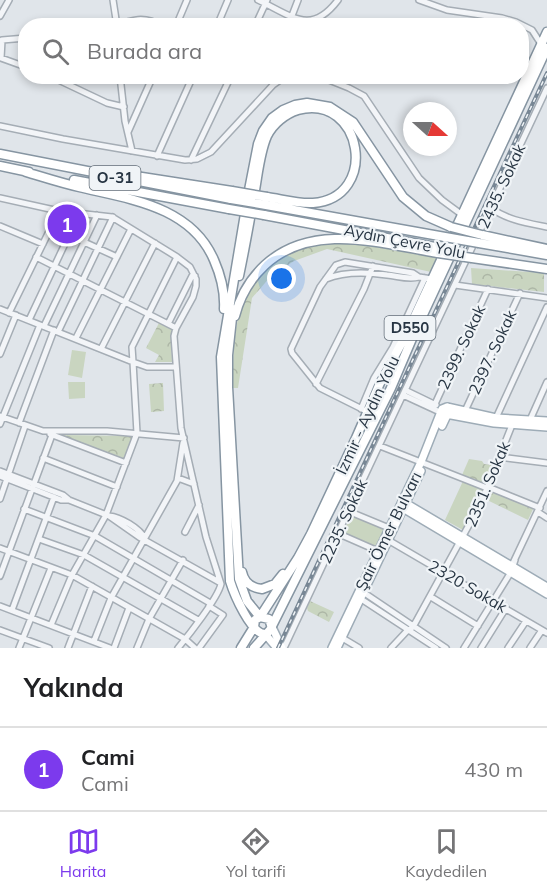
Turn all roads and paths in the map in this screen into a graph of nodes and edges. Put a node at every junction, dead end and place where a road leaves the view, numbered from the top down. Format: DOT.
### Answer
graph roads {
  1 [pos="9,0"];
  2 [pos="113,0"];
  3 [pos="187,0"];
  4 [pos="228,0"];
  5 [pos="258,0"];
  6 [pos="298,0"];
  7 [pos="338,0"];
  8 [pos="419,0"];
  9 [pos="266,2"];
  10 [pos="0,16"];
  11 [pos="292,16"];
  12 [pos="115,18"];
  13 [pos="179,18"];
  14 [pos="220,18"];
  15 [pos="259,18"];
  16 [pos="297,18"];
  17 [pos="319,18"];
  18 [pos="502,18"];
  19 [pos="529,28"];
  20 [pos="547,32"];
  21 [pos="1,38"];
  22 [pos="18,39"];
  23 [pos="544,46"];
  24 [pos="18,64"];
  25 [pos="529,76"];
  26 [pos="529,79"];
  27 [pos="67,84"];
  28 [pos="121,84"];
  29 [pos="149,84"];
  30 [pos="189,84"];
  31 [pos="227,84"];
  32 [pos="274,84"];
  33 [pos="339,84"];
  34 [pos="525,84"];
  35 [pos="527,84"];
  36 [pos="547,87"];
  37 [pos="124,107"];
  38 [pos="0,126"];
  39 [pos="128,132"];
  40 [pos="132,151"];
  41 [pos="0,154"];
  42 [pos="157,156"];
  43 [pos="191,160"];
  44 [pos="0,166"];
  45 [pos="26,172"];
  46 [pos="0,198"];
  47 [pos="266,201"];
  48 [pos="491,208"];
  49 [pos="59,211"];
  50 [pos="79,214"];
  51 [pos="461,214"];
  52 [pos="97,215"];
  53 [pos="113,217"];
  54 [pos="0,226"];
  55 [pos="51,227"];
  56 [pos="547,227"];
  57 [pos="131,229"];
  58 [pos="69,235"];
  59 [pos="481,239"];
  60 [pos="84,242"];
  61 [pos="155,243"];
  62 [pos="43,244"];
  63 [pos="98,249"];
  64 [pos="547,249"];
  65 [pos="440,250"];
  66 [pos="547,255"];
  67 [pos="177,256"];
  68 [pos="36,257"];
  69 [pos="117,257"];
  70 [pos="345,262"];
  71 [pos="54,266"];
  72 [pos="373,266"];
  73 [pos="547,267"];
  74 [pos="69,273"];
  75 [pos="345,273"];
  76 [pos="371,274"];
  77 [pos="195,276"];
  78 [pos="425,278"];
  79 [pos="83,280"];
  80 [pos="324,280"];
  81 [pos="455,285"];
  82 [pos="100,289"];
  83 [pos="488,290"];
  84 [pos="520,293"];
  85 [pos="547,298"];
  86 [pos="124,302"];
  87 [pos="547,307"];
  88 [pos="0,309"];
  89 [pos="9,313"];
  90 [pos="148,314"];
  91 [pos="16,315"];
  92 [pos="29,320"];
  93 [pos="168,324"];
  94 [pos="42,325"];
  95 [pos="176,328"];
  96 [pos="56,331"];
  97 [pos="230,334"];
  98 [pos="76,338"];
  99 [pos="101,349"];
  100 [pos="0,354"];
  101 [pos="221,357"];
  102 [pos="132,362"];
  103 [pos="176,367"];
  104 [pos="384,375"];
  105 [pos="394,380"];
  106 [pos="547,382"];
  107 [pos="316,384"];
  108 [pos="378,387"];
  109 [pos="388,392"];
  110 [pos="404,393"];
  111 [pos="435,404"];
  112 [pos="364,411"];
  113 [pos="445,411"];
  114 [pos="465,411"];
  115 [pos="1,416"];
  116 [pos="530,420"];
  117 [pos="495,421"];
  118 [pos="547,421"];
  119 [pos="513,422"];
  120 [pos="19,423"];
  121 [pos="0,424"];
  122 [pos="25,426"];
  123 [pos="547,427"];
  124 [pos="43,431"];
  125 [pos="137,433"];
  126 [pos="52,435"];
  127 [pos="184,438"];
  128 [pos="380,446"];
  129 [pos="499,457"];
  130 [pos="43,459"];
  131 [pos="423,462"];
  132 [pos="547,462"];
  133 [pos="126,463"];
  134 [pos="0,471"];
  135 [pos="0,476"];
  136 [pos="8,477"];
  137 [pos="178,478"];
  138 [pos="194,484"];
  139 [pos="32,486"];
  140 [pos="117,487"];
  141 [pos="488,488"];
  142 [pos="547,490"];
  143 [pos="54,497"];
  144 [pos="0,499"];
  145 [pos="69,500"];
  146 [pos="199,505"];
  147 [pos="402,505"];
  148 [pos="24,509"];
  149 [pos="539,510"];
  150 [pos="348,511"];
  151 [pos="107,516"];
  152 [pos="47,518"];
  153 [pos="547,518"];
  154 [pos="389,528"];
  155 [pos="185,532"];
  156 [pos="337,533"];
  157 [pos="94,536"];
  158 [pos="145,538"];
  159 [pos="39,539"];
  160 [pos="388,540"];
  161 [pos="462,540"];
  162 [pos="0,548"];
  163 [pos="9,551"];
  164 [pos="378,551"];
  165 [pos="84,555"];
  166 [pos="238,557"];
  167 [pos="298,558"];
  168 [pos="134,559"];
  169 [pos="31,560"];
  170 [pos="183,560"];
  171 [pos="51,568"];
  172 [pos="511,569"];
  173 [pos="445,572"];
  174 [pos="72,575"];
  175 [pos="0,576"];
  176 [pos="123,577"];
  177 [pos="171,580"];
  178 [pos="219,582"];
  179 [pos="92,586"];
  180 [pos="547,587"];
  181 [pos="360,594"];
  182 [pos="547,594"];
  183 [pos="431,597"];
  184 [pos="111,598"];
  185 [pos="160,599"];
  186 [pos="237,600"];
  187 [pos="493,600"];
  188 [pos="209,604"];
  189 [pos="0,606"];
  190 [pos="129,608"];
  191 [pos="506,609"];
  192 [pos="12,610"];
  193 [pos="31,617"];
  194 [pos="260,617"];
  195 [pos="149,619"];
  196 [pos="198,620"];
  197 [pos="526,621"];
  198 [pos="51,625"];
  199 [pos="271,625"];
  200 [pos="478,626"];
  201 [pos="254,627"];
  202 [pos="412,628"];
  203 [pos="0,630"];
  204 [pos="544,632"];
  205 [pos="73,633"];
  206 [pos="265,634"];
  207 [pos="340,636"];
  208 [pos="22,638"];
  209 [pos="185,639"];
  210 [pos="94,642"];
  211 [pos="243,645"];
  212 [pos="436,647"];
  213 [pos="19,648"];
  214 [pos="49,648"];
  215 [pos="68,648"];
  216 [pos="110,648"];
  217 [pos="114,648"];
  218 [pos="137,648"];
  219 [pos="178,648"];
  220 [pos="197,648"];
  221 [pos="254,648"];
  222 [pos="277,648"];
  223 [pos="283,648"];
  224 [pos="332,648"];
  225 [pos="338,648"];
  226 [pos="359,648"];
  227 [pos="392,648"];
  228 [pos="446,648"];
  229 [pos="464,648"];
  230 [pos="481,648"];
  231 [pos="508,648"];
  232 [pos="530,648"];
  1 -- 10 [label="street"];
  2 -- 12 [label="street"];
  3 -- 13 [label="street"];
  4 -- 14 [label="street"];
  5 -- 9 [label="street"];
  6 -- 11 [label="street"];
  7 -- 17 [label="street"];
  8 -- 18 [label="street"];
  9 -- 11 [label="street"];
  9 -- 15 [label="street"];
  11 -- 16 [label="street"];
  19 -- 23 [label="street"];
  20 -- 23 [label="highway, İzmir - Aydın Yolu / D550"];
  21 -- 22 [label="street"];
  21 -- 24 [label="street"];
  23 -- 25 [label="highway, İzmir - Aydın Yolu / D550"];
  23 -- 26 [label="highway, İzmir - Aydın Yolu / D550"];
  27 -- 37 [label="street"];
  28 -- 37 [label="street"];
  29 -- 39 [label="street"];
  30 -- 42 [label="street"];
  31 -- 43 [label="street"];
  32 -- 43 [label="street"];
  33 -- 51 [label="street"];
  34 -- 51 [label="highway, İzmir - Aydın Yolu / D550"];
  35 -- 105 [label="highway, İzmir - Aydın Yolu / D550"];
  36 -- 48 [label="street, 2435. Sokak"];
  37 -- 39 [label="street"];
  38 -- 40 [label="street"];
  39 -- 40 [label="street"];
  40 -- 42 [label="street"];
  41 -- 47 [label="highway, bridge"];
  42 -- 43 [label="street"];
  44 -- 45 [label="highway, O-31"];
  45 -- 65 [label="highway, Aydın Çevre Yolu / O-31, bridge"];
  45 -- 101 [label="highway"];
  46 -- 49 [label="street"];
  47 -- 59 [label="highway, Aydın Çevre Yolu, bridge"];
  47 -- 97 [label="highway"];
  48 -- 56 [label="street"];
  48 -- 81 [label="street, 2435. Sokak"];
  49 -- 50 [label="street"];
  49 -- 55 [label="street"];
  50 -- 52 [label="street"];
  50 -- 58 [label="street"];
  51 -- 78 [label="highway, İzmir - Aydın Yolu / D550"];
  52 -- 53 [label="street"];
  52 -- 60 [label="street"];
  53 -- 57 [label="street"];
  53 -- 63 [label="street"];
  54 -- 62 [label="street"];
  55 -- 58 [label="street"];
  55 -- 62 [label="street"];
  57 -- 61 [label="street"];
  57 -- 69 [label="street"];
  58 -- 60 [label="street"];
  58 -- 71 [label="street"];
  59 -- 64 [label="highway"];
  59 -- 66 [label="highway, Aydın Çevre Yolu"];
  59 -- 101 [label="highway, bridge"];
  60 -- 63 [label="street"];
  60 -- 74 [label="street"];
  61 -- 67 [label="street"];
  61 -- 86 [label="street"];
  62 -- 68 [label="street"];
  63 -- 69 [label="street"];
  63 -- 79 [label="street"];
  65 -- 73 [label="highway, Aydın Çevre Yolu / O-31"];
  65 -- 97 [label="highway"];
  67 -- 77 [label="street"];
  67 -- 90 [label="street"];
  68 -- 71 [label="street"];
  68 -- 89 [label="street"];
  69 -- 82 [label="street"];
  70 -- 72 [label="street"];
  70 -- 75 [label="street"];
  70 -- 80 [label="street"];
  71 -- 74 [label="street"];
  71 -- 92 [label="street"];
  72 -- 76 [label="street"];
  72 -- 78 [label="street"];
  74 -- 79 [label="street"];
  74 -- 94 [label="street"];
  75 -- 76 [label="street"];
  75 -- 80 [label="street"];
  76 -- 78 [label="street"];
  76 -- 107 [label="street"];
  77 -- 93 [label="street"];
  77 -- 95 [label="street"];
  78 -- 104 [label="highway, İzmir - Aydın Yolu / D550"];
  78 -- 112 [label="street"];
  79 -- 82 [label="street"];
  79 -- 96 [label="street"];
  80 -- 107 [label="street"];
  81 -- 83 [label="street"];
  81 -- 110 [label="street, 2435. Sokak"];
  82 -- 86 [label="street"];
  82 -- 98 [label="street"];
  83 -- 84 [label="street"];
  83 -- 111 [label="street, 2399. Sokak"];
  84 -- 85 [label="street"];
  84 -- 114 [label="street, 2397. Sokak"];
  86 -- 90 [label="street"];
  86 -- 99 [label="street"];
  87 -- 117 [label="street"];
  88 -- 89 [label="street"];
  89 -- 91 [label="street"];
  90 -- 93 [label="street"];
  90 -- 102 [label="street"];
  91 -- 92 [label="street"];
  91 -- 100 [label="street"];
  92 -- 94 [label="street"];
  93 -- 95 [label="street"];
  94 -- 96 [label="street"];
  94 -- 115 [label="street"];
  95 -- 103 [label="street"];
  96 -- 98 [label="street"];
  96 -- 120 [label="street"];
  97 -- 166 [label="highway"];
  98 -- 99 [label="street"];
  99 -- 102 [label="street"];
  101 -- 186 [label="highway"];
  102 -- 103 [label="street"];
  102 -- 125 [label="street"];
  103 -- 127 [label="street"];
  104 -- 105 [label="highway"];
  104 -- 108 [label="highway, İzmir - Aydın Yolu / D550"];
  105 -- 109 [label="highway, İzmir - Aydın Yolu / D550"];
  106 -- 116 [label="street"];
  107 -- 112 [label="street"];
  108 -- 109 [label="highway"];
  108 -- 112 [label="highway, İzmir - Aydın Yolu / D550"];
  109 -- 199 [label="highway, İzmir - Aydın Yolu / D550"];
  110 -- 111 [label="street"];
  110 -- 113 [label="street"];
  110 -- 128 [label="street, 2235. Sokak"];
  111 -- 113 [label="street"];
  112 -- 167 [label="highway, İzmir - Aydın Yolu / D550"];
  113 -- 114 [label="main road"];
  113 -- 117 [label="main road"];
  113 -- 131 [label="main road, Şair Ömer Bulvarı"];
  114 -- 117 [label="main road"];
  115 -- 120 [label="street"];
  115 -- 121 [label="street"];
  116 -- 118 [label="main road"];
  116 -- 119 [label="main road"];
  117 -- 119 [label="main road"];
  119 -- 123 [label="main road"];
  119 -- 129 [label="street, 2351. Sokak"];
  120 -- 122 [label="street"];
  122 -- 124 [label="street"];
  122 -- 136 [label="street"];
  124 -- 125 [label="street"];
  124 -- 126 [label="street"];
  125 -- 127 [label="street"];
  125 -- 133 [label="street"];
  126 -- 130 [label="street"];
  126 -- 133 [label="street"];
  127 -- 137 [label="street"];
  127 -- 138 [label="street"];
  128 -- 131 [label="street"];
  128 -- 150 [label="street, 2235. Sokak"];
  129 -- 132 [label="street"];
  129 -- 141 [label="street, 2351. Sokak"];
  130 -- 139 [label="street"];
  130 -- 140 [label="street"];
  131 -- 141 [label="street"];
  131 -- 147 [label="main road, Şair Ömer Bulvarı"];
  133 -- 140 [label="street"];
  134 -- 136 [label="street"];
  135 -- 136 [label="street"];
  136 -- 139 [label="street"];
  136 -- 144 [label="street"];
  137 -- 138 [label="street"];
  137 -- 158 [label="street"];
  138 -- 146 [label="street"];
  139 -- 143 [label="street"];
  139 -- 145 [label="street"];
  139 -- 148 [label="street"];
  140 -- 151 [label="street"];
  141 -- 149 [label="street"];
  141 -- 161 [label="street, 2351. Sokak"];
  142 -- 149 [label="street"];
  143 -- 145 [label="street"];
  143 -- 152 [label="street"];
  145 -- 151 [label="street"];
  146 -- 155 [label="street"];
  146 -- 178 [label="street"];
  147 -- 154 [label="main road, Şair Ömer Bulvarı"];
  147 -- 160 [label="main road, Şair Ömer Bulvarı"];
  147 -- 161 [label="main road"];
  148 -- 152 [label="street"];
  148 -- 163 [label="street"];
  149 -- 153 [label="street"];
  149 -- 172 [label="street"];
  150 -- 154 [label="street"];
  150 -- 156 [label="street, 2235. Sokak"];
  151 -- 157 [label="street"];
  151 -- 158 [label="street"];
  152 -- 157 [label="street"];
  152 -- 159 [label="street"];
  154 -- 164 [label="main road, Şair Ömer Bulvarı"];
  156 -- 164 [label="street"];
  156 -- 223 [label="street, 2235. Sokak"];
  157 -- 165 [label="street"];
  157 -- 168 [label="street"];
  158 -- 168 [label="street"];
  158 -- 170 [label="street"];
  159 -- 165 [label="street"];
  159 -- 169 [label="street"];
  160 -- 173 [label="street, 2320 Sokak"];
  160 -- 181 [label="main road, Şair Ömer Bulvarı"];
  161 -- 172 [label="main road"];
  161 -- 173 [label="street, 2351. Sokak"];
  162 -- 163 [label="street"];
  163 -- 169 [label="street"];
  163 -- 175 [label="street"];
  164 -- 181 [label="main road, Şair Ömer Bulvarı"];
  165 -- 174 [label="street"];
  165 -- 176 [label="street"];
  166 -- 167 [label="highway"];
  166 -- 194 [label="highway"];
  167 -- 194 [label="highway, İzmir - Aydın Yolu / D550"];
  168 -- 176 [label="street"];
  168 -- 177 [label="street"];
  169 -- 171 [label="street"];
  169 -- 192 [label="street"];
  170 -- 177 [label="street"];
  170 -- 178 [label="street"];
  171 -- 174 [label="street"];
  171 -- 193 [label="street"];
  172 -- 180 [label="main road"];
  172 -- 182 [label="main road"];
  172 -- 187 [label="street"];
  173 -- 183 [label="street, 2351. Sokak"];
  173 -- 187 [label="street, 2320 Sokak"];
  174 -- 179 [label="street"];
  174 -- 198 [label="street"];
  176 -- 184 [label="street"];
  176 -- 185 [label="street"];
  177 -- 185 [label="street"];
  177 -- 188 [label="street"];
  178 -- 188 [label="street"];
  179 -- 184 [label="street"];
  179 -- 205 [label="street"];
  181 -- 202 [label="street"];
  181 -- 207 [label="main road, Şair Ömer Bulvarı"];
  183 -- 200 [label="street"];
  183 -- 202 [label="street, 2351. Sokak"];
  184 -- 190 [label="street"];
  184 -- 210 [label="street"];
  185 -- 195 [label="street"];
  185 -- 196 [label="street"];
  186 -- 201 [label="highway"];
  186 -- 211 [label="highway"];
  187 -- 191 [label="street, 2320 Sokak"];
  187 -- 200 [label="street"];
  188 -- 196 [label="street"];
  188 -- 220 [label="street"];
  189 -- 192 [label="street"];
  190 -- 195 [label="street"];
  190 -- 217 [label="street"];
  191 -- 197 [label="street, 2320 Sokak"];
  191 -- 230 [label="street"];
  192 -- 193 [label="street"];
  193 -- 198 [label="street"];
  193 -- 208 [label="street"];
  194 -- 199 [label="highway"];
  194 -- 201 [label="highway, İzmir - Aydın Yolu / D550"];
  195 -- 209 [label="street"];
  195 -- 218 [label="street"];
  196 -- 209 [label="street"];
  197 -- 204 [label="street, 2320 Sokak"];
  197 -- 231 [label="street"];
  198 -- 205 [label="street"];
  199 -- 206 [label="highway, D550"];
  199 -- 223 [label="main road"];
  200 -- 229 [label="street"];
  201 -- 206 [label="highway"];
  201 -- 211 [label="highway, D550"];
  202 -- 212 [label="street"];
  202 -- 227 [label="street, 2351. Sokak"];
  203 -- 208 [label="street"];
  204 -- 232 [label="street"];
  205 -- 210 [label="street"];
  205 -- 215 [label="street"];
  206 -- 221 [label="highway, D550"];
  206 -- 222 [label="main road"];
  207 -- 224 [label="main road, Şair Ömer Bulvarı"];
  207 -- 225 [label="main road, Şair Ömer Bulvarı"];
  207 -- 226 [label="street"];
  208 -- 213 [label="street"];
  208 -- 214 [label="street"];
  209 -- 219 [label="street"];
  209 -- 220 [label="street"];
  210 -- 216 [label="street"];
  212 -- 228 [label="street"];
}
